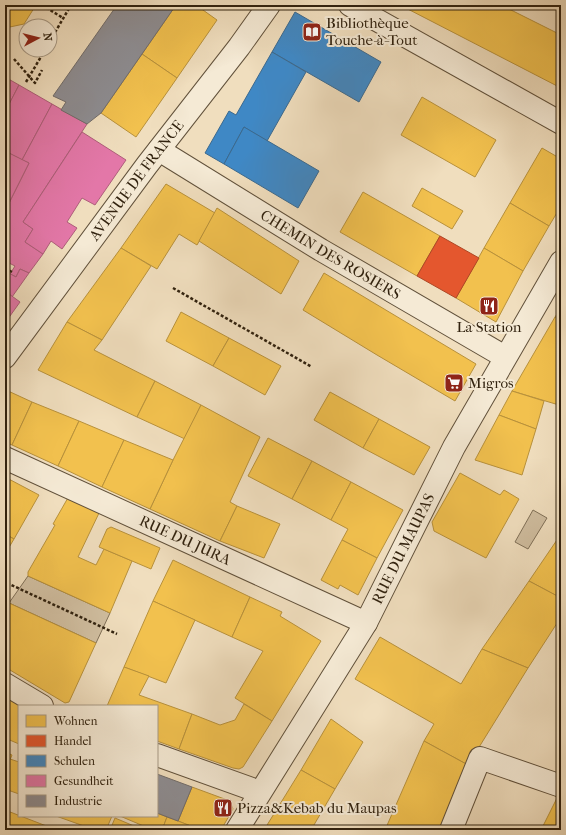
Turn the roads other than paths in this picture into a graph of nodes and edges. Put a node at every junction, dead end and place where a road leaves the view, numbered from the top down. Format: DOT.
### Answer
graph roads {
  1 [pos="269,5"];
  2 [pos="350,5"];
  3 [pos="561,123"];
  4 [pos="159,150"];
  5 [pos="561,262"];
  6 [pos="5,357"];
  7 [pos="505,357"];
  8 [pos="5,458"];
  9 [pos="366,622"];
  10 [pos="5,684"];
  11 [pos="40,705"];
  12 [pos="158,755"];
  13 [pos="561,786"];
  14 [pos="260,792"];
  15 [pos="237,830"];
  16 [pos="451,830"];
  1 -- 4 [label="street, AVENUE DE FRANCE"];
  2 -- 3 [label="street"];
  4 -- 6 [label="street, AVENUE DE FRANCE"];
  4 -- 7 [label="street, CHEMIN DES ROSIERS"];
  5 -- 7 [label="street, RUE DU MAUPAS"];
  7 -- 9 [label="street, RUE DU MAUPAS"];
  8 -- 9 [label="street, RUE DU JURA"];
  9 -- 14 [label="street, RUE DU MAUPAS"];
  10 -- 11 [label="street"];
  12 -- 14 [label="street"];
  13 -- 16 [label="street"];
  14 -- 15 [label="street, RUE DU MAUPAS"];
}
